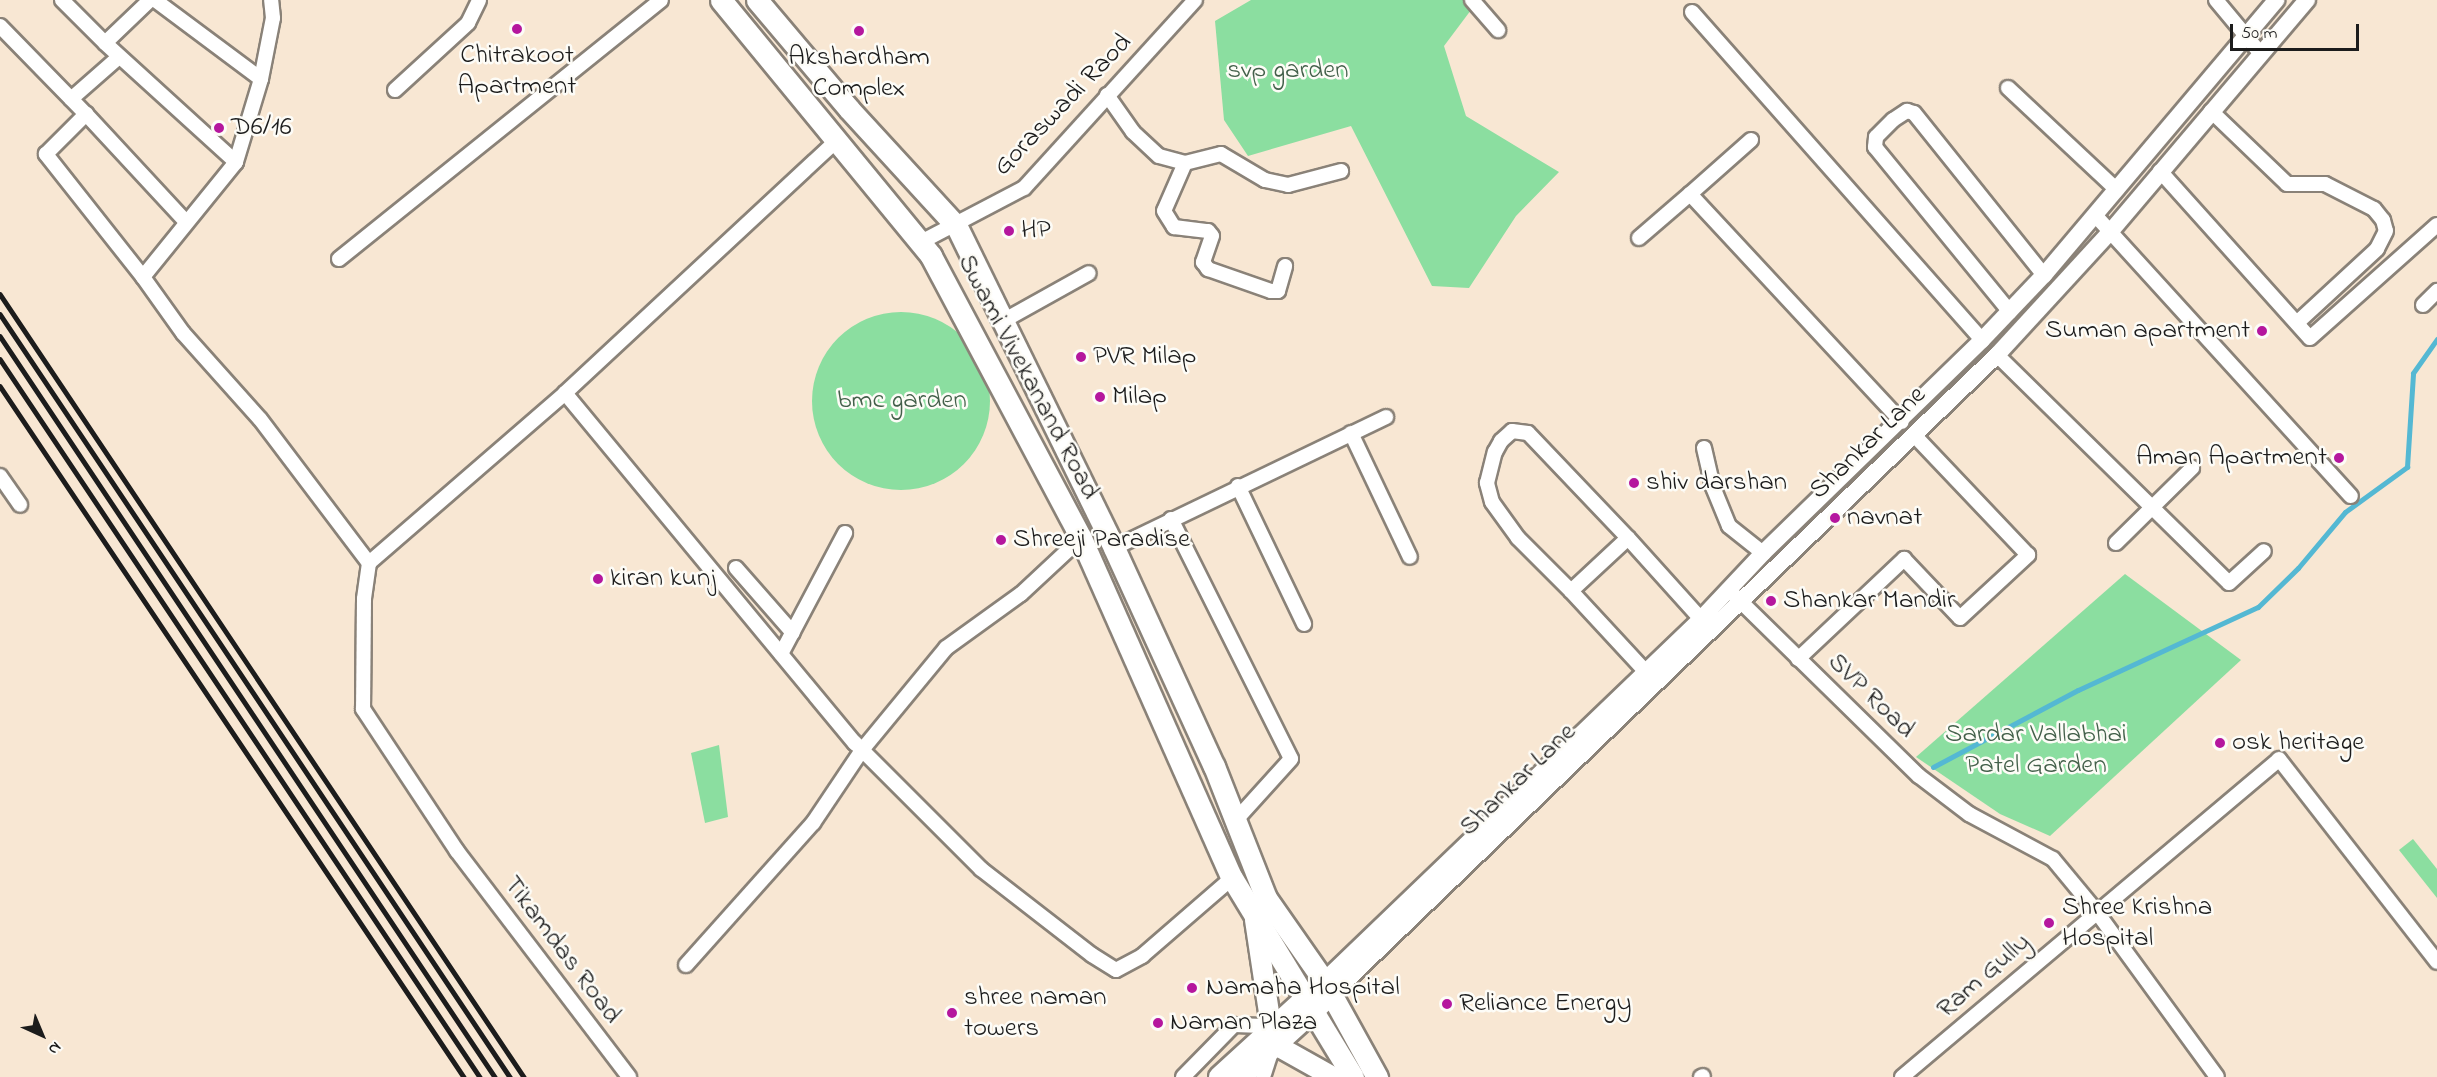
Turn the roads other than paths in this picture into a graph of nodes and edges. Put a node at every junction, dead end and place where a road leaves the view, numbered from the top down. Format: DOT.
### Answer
graph roads {
  1 [pos="62,0"];
  2 [pos="150,0"];
  3 [pos="155,0"];
  4 [pos="271,0"];
  5 [pos="478,0"];
  6 [pos="661,0"];
  7 [pos="721,0"];
  8 [pos="757,0"];
  9 [pos="1194,0"];
  10 [pos="1472,0"];
  11 [pos="2216,0"];
  12 [pos="2276,0"];
  13 [pos="2307,0"];
  14 [pos="1692,12"];
  15 [pos="0,26"];
  16 [pos="1498,30"];
  17 [pos="2245,36"];
  18 [pos="105,43"];
  19 [pos="2261,54"];
  20 [pos="119,57"];
  21 [pos="261,79"];
  22 [pos="2008,88"];
  23 [pos="395,90"];
  24 [pos="1107,95"];
  25 [pos="71,99"];
  26 [pos="2211,111"];
  27 [pos="86,114"];
  28 [pos="1751,140"];
  29 [pos="836,141"];
  30 [pos="236,162"];
  31 [pos="1185,163"];
  32 [pos="1341,171"];
  33 [pos="2160,171"];
  34 [pos="2117,190"];
  35 [pos="1690,194"];
  36 [pos="2095,215"];
  37 [pos="186,222"];
  38 [pos="2437,225"];
  39 [pos="957,227"];
  40 [pos="2111,231"];
  41 [pos="1639,238"];
  42 [pos="921,242"];
  43 [pos="339,259"];
  44 [pos="1285,266"];
  45 [pos="1089,273"];
  46 [pos="2044,275"];
  47 [pos="143,277"];
  48 [pos="2437,291"];
  49 [pos="2423,305"];
  50 [pos="2010,312"];
  51 [pos="1003,321"];
  52 [pos="2298,322"];
  53 [pos="1982,340"];
  54 [pos="1997,355"];
  55 [pos="565,393"];
  56 [pos="1386,417"];
  57 [pos="1902,422"];
  58 [pos="1351,433"];
  59 [pos="1914,435"];
  60 [pos="1704,448"];
  61 [pos="2192,468"];
  62 [pos="0,476"];
  63 [pos="1238,486"];
  64 [pos="2351,496"];
  65 [pos="20,505"];
  66 [pos="2153,507"];
  67 [pos="1172,519"];
  68 [pos="845,533"];
  69 [pos="1081,538"];
  70 [pos="1628,538"];
  71 [pos="2116,543"];
  72 [pos="1114,548"];
  73 [pos="2264,551"];
  74 [pos="1763,553"];
  75 [pos="1410,557"];
  76 [pos="369,563"];
  77 [pos="722,580"];
  78 [pos="1571,591"];
  79 [pos="1734,596"];
  80 [pos="1701,619"];
  81 [pos="1304,624"];
  82 [pos="790,630"];
  83 [pos="771,641"];
  84 [pos="781,654"];
  85 [pos="1798,659"];
  86 [pos="1646,672"];
  87 [pos="862,750"];
  88 [pos="1234,822"];
  89 [pos="1232,878"];
  90 [pos="2096,911"];
  91 [pos="1254,920"];
  92 [pos="2437,962"];
  93 [pos="686,965"];
  94 [pos="1327,988"];
  95 [pos="1310,1003"];
  96 [pos="1272,1035"];
  97 [pos="1247,1071"];
  98 [pos="629,1077"];
  99 [pos="1183,1077"];
  100 [pos="1219,1077"];
  101 [pos="1333,1077"];
  102 [pos="1353,1077"];
  103 [pos="1377,1077"];
  104 [pos="1902,1077"];
  105 [pos="2217,1077"];
  1 -- 18 [label="street"];
  2 -- 18 [label="street"];
  3 -- 21 [label="street"];
  4 -- 21 [label="street"];
  5 -- 23 [label="street"];
  6 -- 43 [label="street"];
  7 -- 29 [label="main road, Swami Vivekanand Road"];
  8 -- 39 [label="main road, Swami Vivekanand Road"];
  9 -- 24 [label="street, Goraswadi Raod"];
  10 -- 16 [label="street"];
  11 -- 17 [label="street"];
  12 -- 17 [label="street, Shankar Lane"];
  13 -- 19 [label="street, Shankar Lane"];
  14 -- 53 [label="street"];
  15 -- 25 [label="street"];
  17 -- 19 [label="street"];
  17 -- 34 [label="street, Shankar Lane"];
  18 -- 20 [label="street"];
  19 -- 26 [label="street, Shankar Lane"];
  20 -- 25 [label="street"];
  20 -- 30 [label="street"];
  21 -- 30 [label="street"];
  22 -- 34 [label="street"];
  24 -- 31 [label="street"];
  24 -- 39 [label="street, Goraswadi Raod"];
  25 -- 27 [label="street"];
  26 -- 33 [label="street, Shankar Lane"];
  26 -- 52 [label="street"];
  27 -- 37 [label="street"];
  27 -- 47 [label="street"];
  28 -- 35 [label="street"];
  29 -- 42 [label="main road, Swami Vivekanand Road"];
  29 -- 55 [label="street"];
  30 -- 37 [label="street"];
  31 -- 32 [label="street"];
  31 -- 44 [label="street"];
  33 -- 40 [label="street, Shankar Lane"];
  33 -- 52 [label="street"];
  34 -- 36 [label="street, Shankar Lane"];
  35 -- 41 [label="street"];
  35 -- 57 [label="street"];
  36 -- 40 [label="street"];
  36 -- 46 [label="street, Shankar Lane"];
  37 -- 47 [label="street"];
  38 -- 52 [label="street"];
  39 -- 42 [label="street, Goraswadi Raod"];
  39 -- 51 [label="main road, Swami Vivekanand Road"];
  40 -- 54 [label="street, Shankar Lane"];
  40 -- 64 [label="street"];
  42 -- 69 [label="main road, Swami Vivekanand Road"];
  45 -- 51 [label="street"];
  46 -- 50 [label="street, Shankar Lane"];
  46 -- 50 [label="street"];
  47 -- 76 [label="street"];
  48 -- 49 [label="street"];
  50 -- 53 [label="street, Shankar Lane"];
  51 -- 72 [label="main road, Swami Vivekanand Road"];
  53 -- 57 [label="street, Shankar Lane"];
  54 -- 59 [label="street, Shankar Lane"];
  54 -- 66 [label="street"];
  55 -- 76 [label="street"];
  55 -- 77 [label="street"];
  56 -- 58 [label="street"];
  57 -- 74 [label="street, Shankar Lane"];
  58 -- 63 [label="street"];
  58 -- 75 [label="street"];
  59 -- 79 [label="street, Shankar Lane"];
  59 -- 85 [label="street"];
  60 -- 74 [label="street"];
  61 -- 66 [label="street"];
  62 -- 65 [label="street"];
  63 -- 67 [label="street"];
  63 -- 81 [label="street"];
  66 -- 71 [label="street"];
  66 -- 73 [label="street"];
  67 -- 72 [label="street"];
  67 -- 88 [label="street"];
  68 -- 82 [label="street"];
  69 -- 87 [label="street"];
  69 -- 89 [label="main road, Swami Vivekanand Road"];
  70 -- 78 [label="street"];
  70 -- 78 [label="street"];
  70 -- 80 [label="street"];
  72 -- 88 [label="main road, Swami Vivekanand Road"];
  74 -- 79 [label="street, Shankar Lane"];
  76 -- 98 [label="street, Tikamdas Road"];
  77 -- 82 [label="street"];
  77 -- 83 [label="street"];
  78 -- 86 [label="street"];
  79 -- 80 [label="street, Shankar Lane"];
  79 -- 85 [label="street, SVP Road"];
  79 -- 94 [label="street, Shankar Lane"];
  80 -- 86 [label="street, Shankar Lane"];
  82 -- 83 [label="street"];
  82 -- 84 [label="street"];
  83 -- 84 [label="street"];
  84 -- 87 [label="street"];
  85 -- 90 [label="street, SVP Road"];
  86 -- 94 [label="street, Shankar Lane"];
  87 -- 89 [label="street"];
  87 -- 93 [label="street"];
  88 -- 94 [label="main road, Swami Vivekanand Road"];
  89 -- 91 [label="main road, Swami Vivekanand Road"];
  90 -- 92 [label="street, Ram Gully"];
  90 -- 104 [label="street, Ram Gully"];
  90 -- 105 [label="street, SVP Road"];
  91 -- 95 [label="main road, Swami Vivekanand Road"];
  91 -- 96 [label="main road"];
  94 -- 95 [label="main road"];
  94 -- 103 [label="main road, Swami Vivekanand Road"];
  95 -- 96 [label="main road"];
  95 -- 102 [label="main road, Swami Vivekanand Road"];
  96 -- 97 [label="main road"];
  96 -- 99 [label="street"];
  96 -- 101 [label="main road"];
  97 -- 100 [label="main road"];
}
